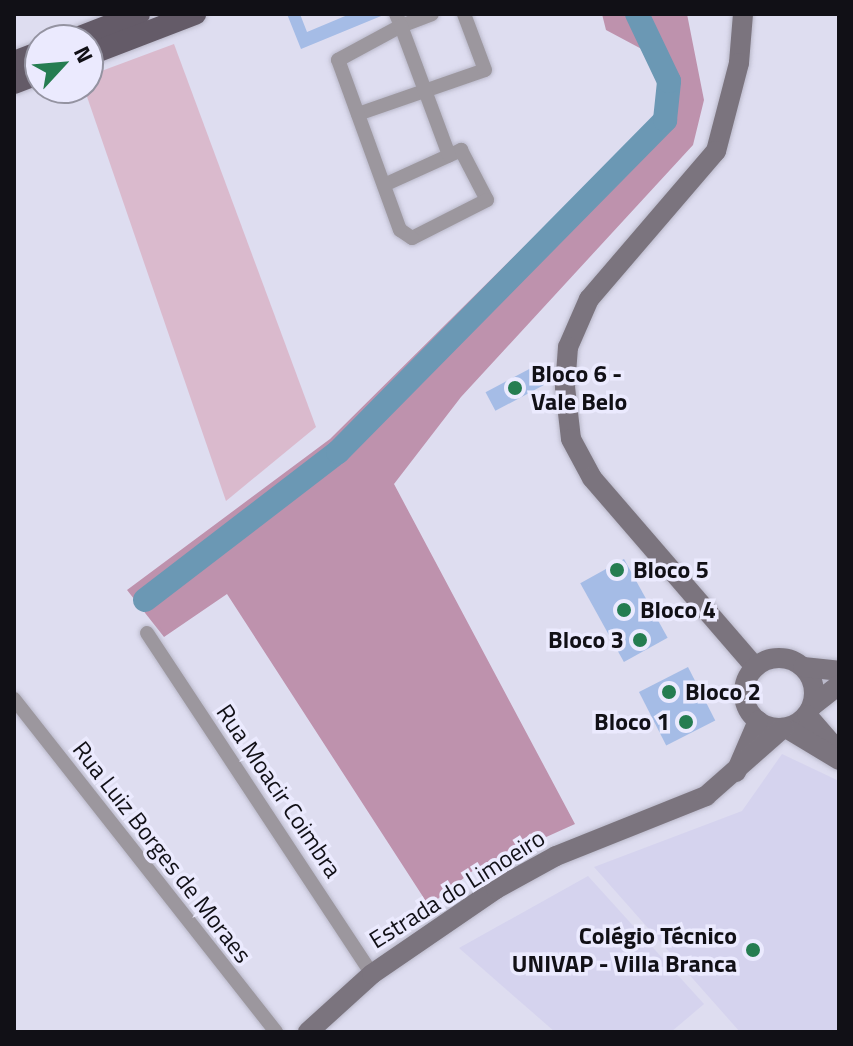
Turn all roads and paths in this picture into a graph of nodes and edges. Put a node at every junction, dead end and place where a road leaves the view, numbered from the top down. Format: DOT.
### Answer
graph roads {
  1 [pos="139,14"];
  2 [pos="195,14"];
  3 [pos="432,14"];
  4 [pos="464,14"];
  5 [pos="743,14"];
  6 [pos="398,20"];
  7 [pos="104,28"];
  8 [pos="104,49"];
  9 [pos="424,92"];
  10 [pos="358,114"];
  11 [pos="449,155"];
  12 [pos="384,185"];
  13 [pos="147,633"];
  14 [pos="755,667"];
  15 [pos="803,667"];
  16 [pos="839,671"];
  17 [pos="839,685"];
  18 [pos="14,699"];
  19 [pos="809,710"];
  20 [pos="758,721"];
  21 [pos="784,728"];
  22 [pos="839,752"];
  23 [pos="839,760"];
  24 [pos="735,773"];
  25 [pos="372,974"];
  26 [pos="276,1032"];
  27 [pos="308,1032"];
  1 -- 7 [label="main road"];
  2 -- 8 [label="main road"];
  3 -- 6 [label="street"];
  4 -- 9 [label="street"];
  5 -- 14 [label="main road"];
  6 -- 9 [label="street"];
  6 -- 10 [label="street"];
  9 -- 10 [label="street"];
  9 -- 11 [label="street"];
  10 -- 12 [label="street"];
  11 -- 12 [label="street"];
  11 -- 12 [label="street"];
  13 -- 25 [label="street, Rua Moacir Coimbra"];
  14 -- 15 [label="main road"];
  14 -- 20 [label="main road"];
  15 -- 16 [label="main road"];
  15 -- 19 [label="main road"];
  17 -- 19 [label="main road"];
  18 -- 26 [label="street, Rua Luiz Borges de Moraes"];
  19 -- 21 [label="main road"];
  19 -- 22 [label="main road"];
  20 -- 21 [label="main road"];
  20 -- 24 [label="main road"];
  21 -- 23 [label="main road"];
  21 -- 24 [label="main road, Estrada do Limoeiro"];
  24 -- 25 [label="main road, Estrada do Limoeiro"];
  25 -- 27 [label="main road, Estrada do Limoeiro"];
}
